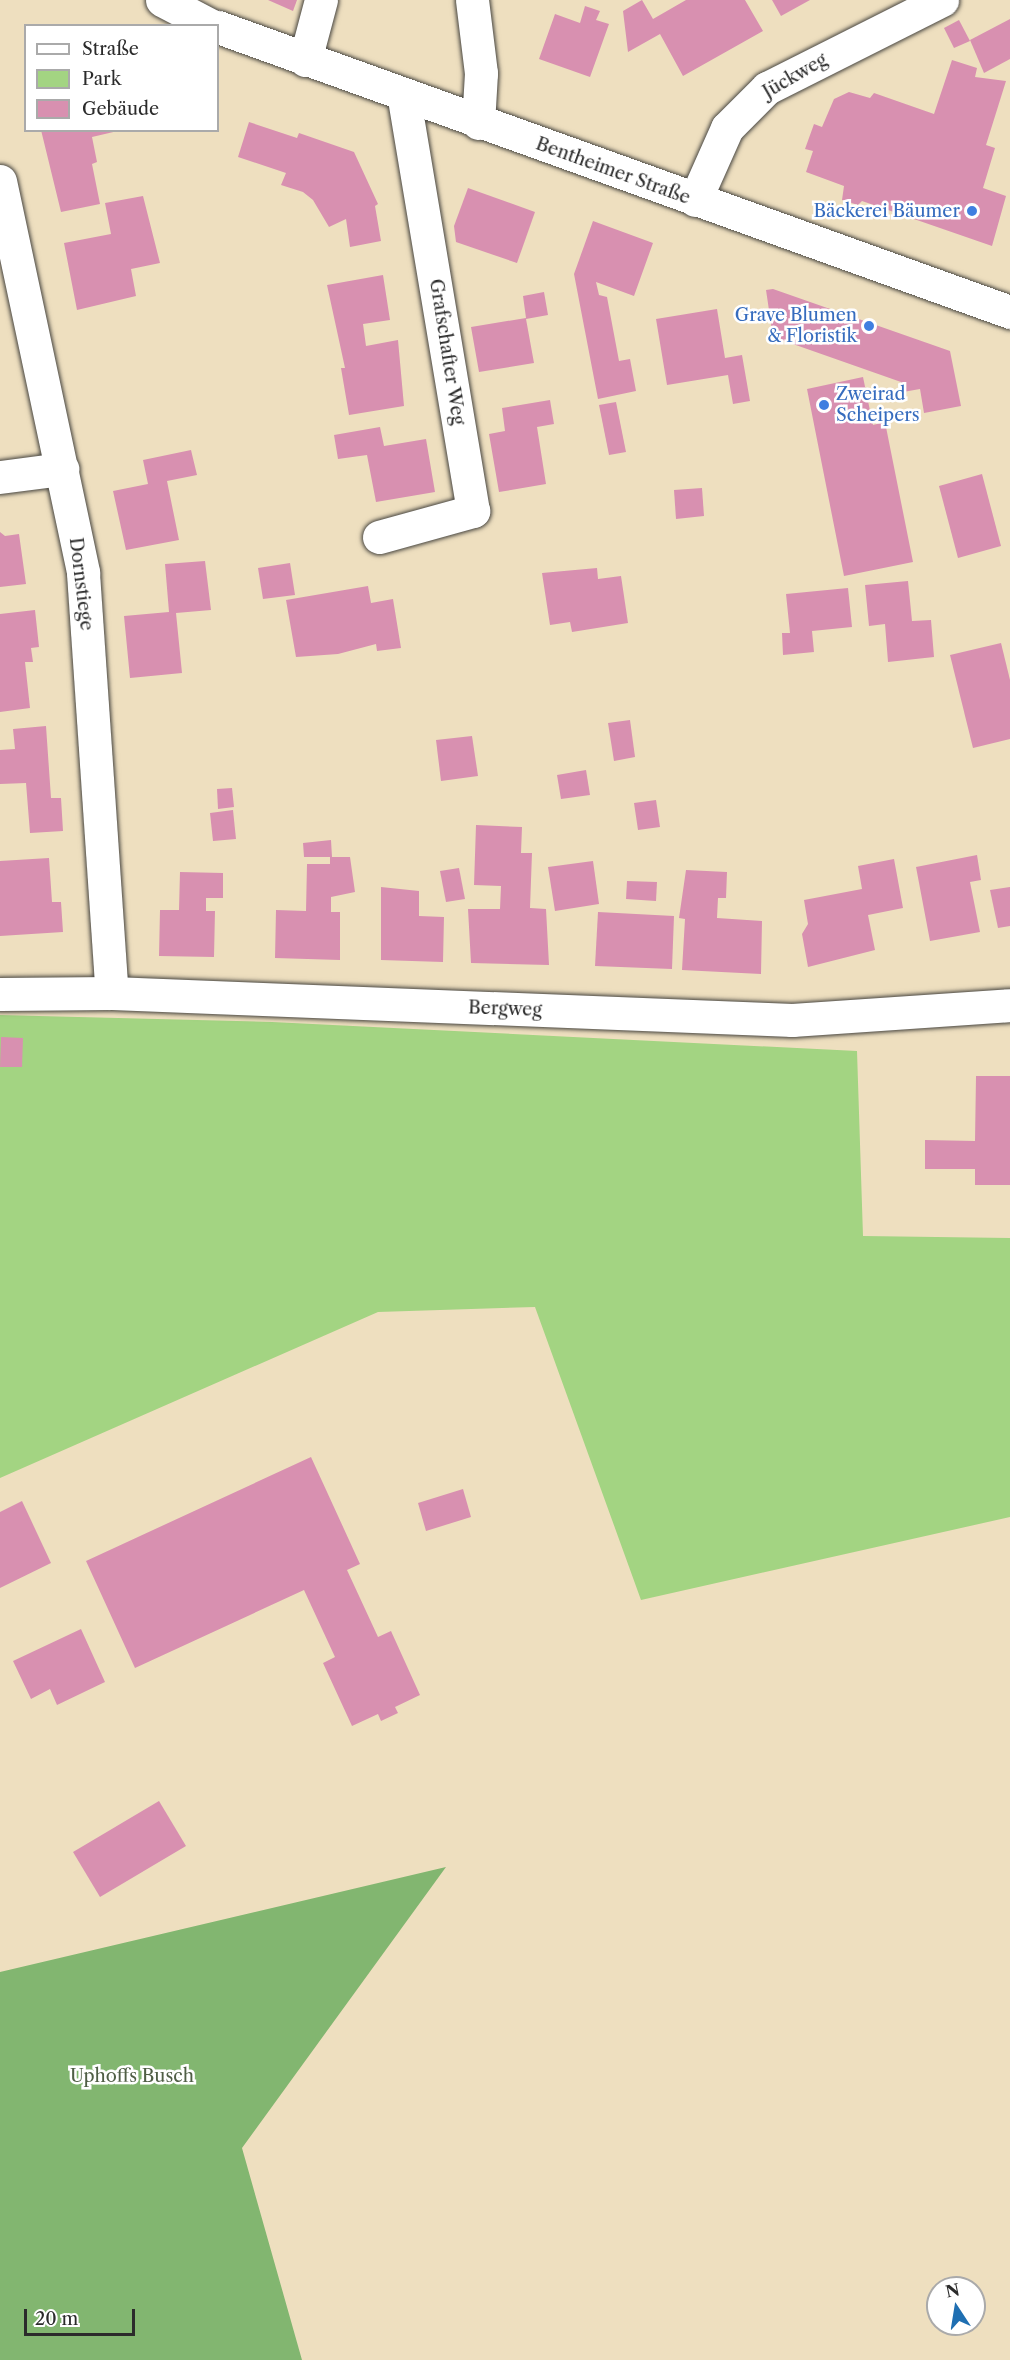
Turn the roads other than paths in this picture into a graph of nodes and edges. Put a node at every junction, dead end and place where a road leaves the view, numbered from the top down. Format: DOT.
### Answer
graph roads {
  1 [pos="162,0"];
  2 [pos="321,0"];
  3 [pos="472,0"];
  4 [pos="942,0"];
  5 [pos="208,24"];
  6 [pos="219,27"];
  7 [pos="304,60"];
  8 [pos="404,97"];
  9 [pos="478,123"];
  10 [pos="0,181"];
  11 [pos="694,200"];
  12 [pos="1010,312"];
  13 [pos="62,469"];
  14 [pos="0,477"];
  15 [pos="379,537"];
  16 [pos="112,993"];
  17 [pos="0,994"];
  18 [pos="1010,1005"];
  1 -- 5 [label="street"];
  2 -- 7 [label="street"];
  3 -- 9 [label="street"];
  4 -- 11 [label="street, Jückweg"];
  6 -- 7 [label="street, Bentheimer Straße"];
  7 -- 8 [label="street, Bentheimer Straße"];
  8 -- 9 [label="street, Bentheimer Straße"];
  8 -- 15 [label="street, Grafschafter Weg"];
  9 -- 11 [label="street, Bentheimer Straße"];
  10 -- 13 [label="street, Dornstiege"];
  11 -- 12 [label="street, Bentheimer Straße"];
  13 -- 14 [label="street"];
  13 -- 16 [label="street, Dornstiege"];
  16 -- 17 [label="street, Bergweg"];
  16 -- 18 [label="street, Bergweg"];
}
